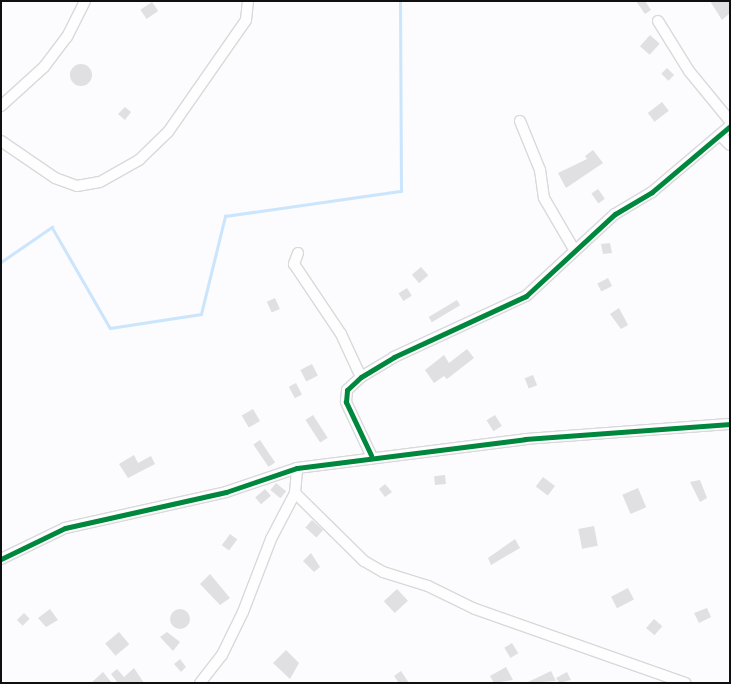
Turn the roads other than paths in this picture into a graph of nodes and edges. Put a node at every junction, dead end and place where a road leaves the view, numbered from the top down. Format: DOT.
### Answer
graph roads {
  1 [pos="85,1"];
  2 [pos="248,1"];
  3 [pos="658,21"];
  4 [pos="1,106"];
  5 [pos="520,121"];
  6 [pos="730,121"];
  7 [pos="730,126"];
  8 [pos="720,135"];
  9 [pos="1,141"];
  10 [pos="730,146"];
  11 [pos="574,251"];
  12 [pos="298,253"];
  13 [pos="361,377"];
  14 [pos="730,424"];
  15 [pos="371,455"];
  16 [pos="297,468"];
  17 [pos="295,493"];
  18 [pos="1,559"];
  19 [pos="200,683"];
  20 [pos="685,683"];
  1 -- 4 [label="street"];
  2 -- 9 [label="street"];
  3 -- 6 [label="street"];
  5 -- 11 [label="street"];
  7 -- 8 [label="street"];
  8 -- 10 [label="street"];
  8 -- 11 [label="street"];
  11 -- 13 [label="street"];
  12 -- 13 [label="street"];
  13 -- 15 [label="street"];
  14 -- 15 [label="street"];
  15 -- 16 [label="street"];
  16 -- 17 [label="street"];
  16 -- 18 [label="street"];
  17 -- 19 [label="street"];
  17 -- 20 [label="street"];
}
